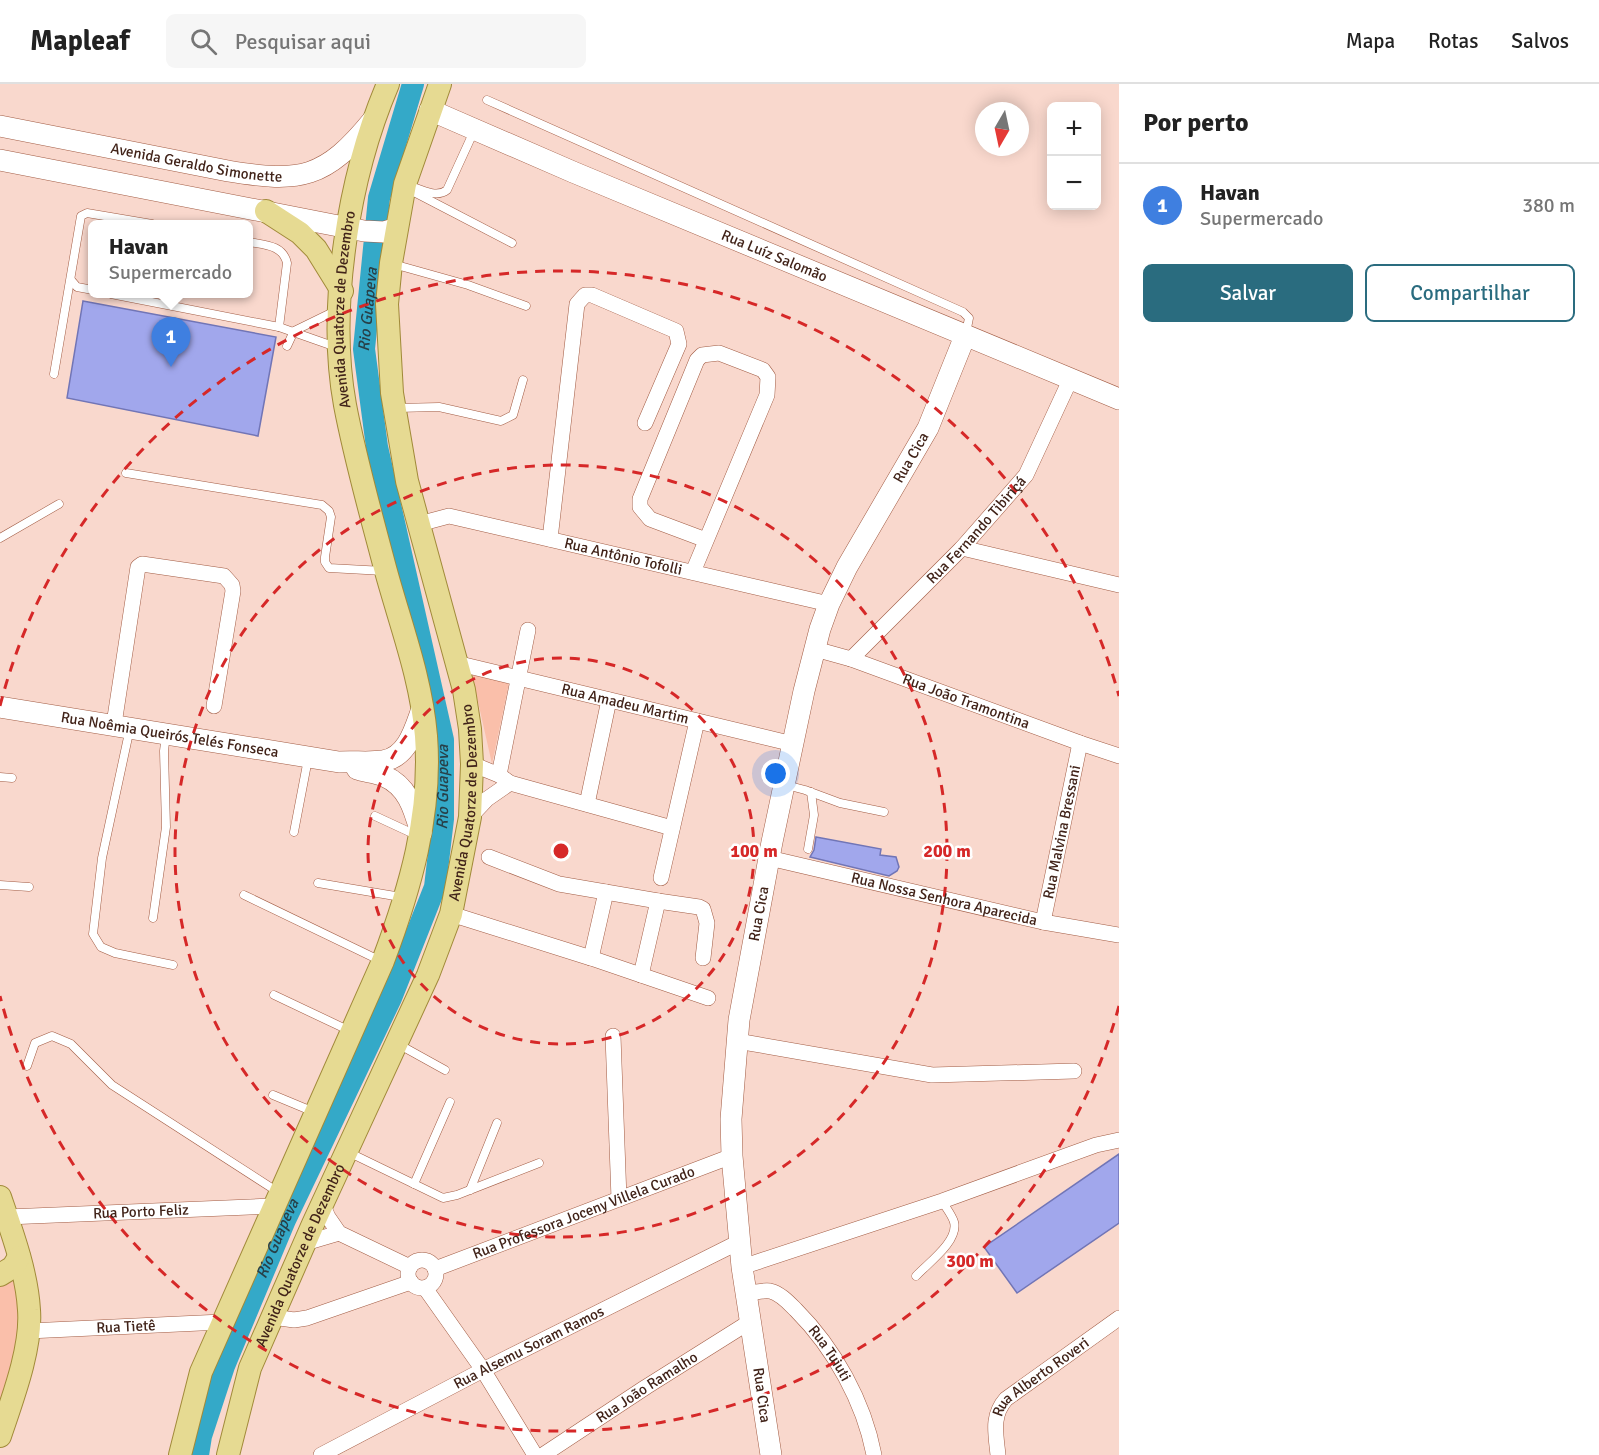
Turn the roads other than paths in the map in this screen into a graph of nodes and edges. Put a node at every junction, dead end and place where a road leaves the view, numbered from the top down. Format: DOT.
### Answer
graph roads {
  1 [pos="388,84"];
  2 [pos="440,84"];
  3 [pos="487,100"];
  4 [pos="430,110"];
  5 [pos="374,120"];
  6 [pos="0,126"];
  7 [pos="475,129"];
  8 [pos="0,160"];
  9 [pos="228,171"];
  10 [pos="405,186"];
  11 [pos="229,204"];
  12 [pos="266,212"];
  13 [pos="121,220"];
  14 [pos="373,230"];
  15 [pos="253,243"];
  16 [pos="512,243"];
  17 [pos="391,263"];
  18 [pos="70,280"];
  19 [pos="88,289"];
  20 [pos="131,298"];
  21 [pos="341,299"];
  22 [pos="526,306"];
  23 [pos="279,327"];
  24 [pos="294,331"];
  25 [pos="965,336"];
  26 [pos="287,346"];
  27 [pos="340,348"];
  28 [pos="54,374"];
  29 [pos="1071,378"];
  30 [pos="523,380"];
  31 [pos="1119,399"];
  32 [pos="394,408"];
  33 [pos="645,423"];
  34 [pos="126,473"];
  35 [pos="59,504"];
  36 [pos="419,524"];
  37 [pos="0,538"];
  38 [pos="550,539"];
  39 [pos="706,540"];
  40 [pos="962,548"];
  41 [pos="386,571"];
  42 [pos="693,572"];
  43 [pos="1119,585"];
  44 [pos="829,604"];
  45 [pos="528,630"];
  46 [pos="815,649"];
  47 [pos="851,659"];
  48 [pos="456,663"];
  49 [pos="519,677"];
  50 [pos="609,700"];
  51 [pos="214,706"];
  52 [pos="0,707"];
  53 [pos="422,709"];
  54 [pos="698,721"];
  55 [pos="122,726"];
  56 [pos="166,733"];
  57 [pos="1080,743"];
  58 [pos="793,744"];
  59 [pos="1119,756"];
  60 [pos="308,757"];
  61 [pos="339,762"];
  62 [pos="472,764"];
  63 [pos="0,777"];
  64 [pos="12,778"];
  65 [pos="505,779"];
  66 [pos="784,784"];
  67 [pos="811,792"];
  68 [pos="587,804"];
  69 [pos="885,812"];
  70 [pos="375,816"];
  71 [pos="470,818"];
  72 [pos="672,828"];
  73 [pos="294,832"];
  74 [pos="421,835"];
  75 [pos="808,849"];
  76 [pos="489,857"];
  77 [pos="769,858"];
  78 [pos="661,878"];
  79 [pos="318,883"];
  80 [pos="0,885"];
  81 [pos="29,887"];
  82 [pos="606,892"];
  83 [pos="244,896"];
  84 [pos="405,898"];
  85 [pos="658,901"];
  86 [pos="451,914"];
  87 [pos="153,918"];
  88 [pos="1043,922"];
  89 [pos="1119,935"];
  90 [pos="591,958"];
  91 [pos="703,958"];
  92 [pos="383,961"];
  93 [pos="173,965"];
  94 [pos="641,975"];
  95 [pos="274,995"];
  96 [pos="708,998"];
  97 [pos="352,1032"];
  98 [pos="613,1036"];
  99 [pos="737,1041"];
  100 [pos="396,1044"];
  101 [pos="27,1066"];
  102 [pos="445,1070"];
  103 [pos="1074,1071"];
  104 [pos="273,1095"];
  105 [pos="450,1102"];
  106 [pos="316,1112"];
  107 [pos="497,1123"];
  108 [pos="1119,1140"];
  109 [pos="346,1152"];
  110 [pos="732,1156"];
  111 [pos="539,1163"];
  112 [pos="414,1184"];
  113 [pos="470,1190"];
  114 [pos="619,1199"];
  115 [pos="276,1200"];
  116 [pos="942,1201"];
  117 [pos="322,1204"];
  118 [pos="3,1207"];
  119 [pos="339,1233"];
  120 [pos="739,1242"];
  121 [pos="305,1243"];
  122 [pos="19,1257"];
  123 [pos="742,1267"];
  124 [pos="435,1269"];
  125 [pos="0,1275"];
  126 [pos="916,1276"];
  127 [pos="415,1279"];
  128 [pos="747,1294"];
  129 [pos="273,1317"];
  130 [pos="1119,1318"];
  131 [pos="751,1321"];
  132 [pos="222,1322"];
  133 [pos="28,1331"];
  134 [pos="483,1370"];
  135 [pos="0,1436"];
  136 [pos="180,1455"];
  137 [pos="228,1455"];
  138 [pos="321,1455"];
  139 [pos="535,1455"];
  140 [pos="543,1455"];
  141 [pos="771,1455"];
  142 [pos="874,1455"];
  143 [pos="998,1455"];
  1 -- 5 [label="main road, Avenida Quatorze de Dezembro"];
  2 -- 4 [label="main road, Avenida Quatorze de Dezembro"];
  3 -- 25 [label="lane"];
  4 -- 7 [label="street, Rua Luíz Salomão"];
  4 -- 10 [label="main road, Avenida Quatorze de Dezembro"];
  5 -- 9 [label="street, Avenida Geraldo Simonette"];
  5 -- 14 [label="main road, Avenida Quatorze de Dezembro"];
  6 -- 9 [label="street, Avenida Geraldo Simonette"];
  7 -- 10 [label="lane"];
  7 -- 25 [label="street, Rua Luíz Salomão"];
  8 -- 11 [label="street"];
  9 -- 11 [label="street"];
  10 -- 14 [label="main road, Avenida Quatorze de Dezembro"];
  10 -- 16 [label="lane"];
  11 -- 12 [label="street"];
  12 -- 14 [label="street"];
  12 -- 21 [label="main road"];
  13 -- 18 [label="lane"];
  14 -- 17 [label="main road, Avenida Quatorze de Dezembro"];
  14 -- 21 [label="main road, Avenida Quatorze de Dezembro"];
  15 -- 23 [label="lane"];
  17 -- 22 [label="lane"];
  17 -- 32 [label="main road, Avenida Quatorze de Dezembro"];
  18 -- 19 [label="lane"];
  18 -- 28 [label="lane"];
  20 -- 23 [label="lane"];
  21 -- 24 [label="lane"];
  21 -- 27 [label="main road, Avenida Quatorze de Dezembro"];
  23 -- 24 [label="lane"];
  24 -- 26 [label="lane"];
  24 -- 27 [label="lane"];
  25 -- 29 [label="street, Rua Luíz Salomão"];
  25 -- 44 [label="street, Rua Cica"];
  27 -- 41 [label="main road, Avenida Quatorze de Dezembro"];
  29 -- 31 [label="street, Rua Luíz Salomão"];
  29 -- 40 [label="street, Rua Fernando Tibiriçá"];
  30 -- 32 [label="lane"];
  32 -- 36 [label="main road, Avenida Quatorze de Dezembro"];
  33 -- 38 [label="street"];
  34 -- 41 [label="lane"];
  35 -- 37 [label="lane"];
  36 -- 38 [label="street, Rua Antônio Tofolli"];
  36 -- 48 [label="main road, Avenida Quatorze de Dezembro"];
  38 -- 42 [label="street, Rua Antônio Tofolli"];
  39 -- 39 [label="street"];
  39 -- 42 [label="street"];
  40 -- 43 [label="street"];
  40 -- 47 [label="street, Rua Fernando Tibiriçá"];
  41 -- 53 [label="main road, Avenida Quatorze de Dezembro"];
  42 -- 44 [label="street, Rua Antônio Tofolli"];
  44 -- 46 [label="street, Rua Cica"];
  45 -- 49 [label="street"];
  46 -- 47 [label="street, Rua João Tramontina"];
  46 -- 58 [label="street, Rua Cica"];
  47 -- 57 [label="street, Rua João Tramontina"];
  48 -- 49 [label="street, Rua Amadeu Martim"];
  48 -- 62 [label="main road, Avenida Quatorze de Dezembro"];
  49 -- 50 [label="street, Rua Amadeu Martim"];
  49 -- 65 [label="street"];
  50 -- 54 [label="street, Rua Amadeu Martim"];
  50 -- 68 [label="street"];
  51 -- 55 [label="street"];
  52 -- 55 [label="street, Rua Noêmia Queirós Telés Fonseca"];
  53 -- 61 [label="street, Rua Noêmia Queirós Telés Fonseca"];
  53 -- 74 [label="main road, Avenida Quatorze de Dezembro"];
  54 -- 58 [label="street, Rua Amadeu Martim"];
  54 -- 72 [label="street"];
  55 -- 56 [label="street, Rua Noêmia Queirós Telés Fonseca"];
  55 -- 93 [label="lane"];
  56 -- 60 [label="street, Rua Noêmia Queirós Telés Fonseca"];
  56 -- 87 [label="lane"];
  57 -- 59 [label="street, Rua João Tramontina"];
  57 -- 88 [label="street, Rua Malvina Bressani"];
  58 -- 66 [label="street, Rua Cica"];
  60 -- 61 [label="street, Rua Noêmia Queirós Telés Fonseca"];
  60 -- 73 [label="lane"];
  61 -- 74 [label="street, Rua Noêmia Queirós Telés Fonseca"];
  62 -- 65 [label="street"];
  62 -- 71 [label="main road, Avenida Quatorze de Dezembro"];
  63 -- 64 [label="lane"];
  65 -- 68 [label="street"];
  65 -- 71 [label="street"];
  66 -- 67 [label="lane"];
  66 -- 77 [label="street, Rua Cica"];
  67 -- 69 [label="lane"];
  67 -- 75 [label="lane"];
  68 -- 72 [label="street"];
  70 -- 74 [label="lane"];
  71 -- 86 [label="main road, Avenida Quatorze de Dezembro"];
  72 -- 78 [label="street"];
  74 -- 84 [label="main road, Avenida Quatorze de Dezembro"];
  76 -- 82 [label="street"];
  77 -- 88 [label="street, Rua Nossa Senhora Aparecida"];
  77 -- 99 [label="street, Rua Cica"];
  79 -- 84 [label="lane"];
  80 -- 81 [label="lane"];
  82 -- 85 [label="street"];
  82 -- 90 [label="street"];
  83 -- 92 [label="lane"];
  84 -- 92 [label="main road, Avenida Quatorze de Dezembro"];
  85 -- 91 [label="street"];
  85 -- 94 [label="street"];
  86 -- 90 [label="street"];
  86 -- 100 [label="main road, Avenida Quatorze de Dezembro"];
  88 -- 89 [label="street, Rua Nossa Senhora Aparecida"];
  90 -- 94 [label="street"];
  92 -- 97 [label="main road, Avenida Quatorze de Dezembro"];
  94 -- 96 [label="street"];
  95 -- 97 [label="lane"];
  97 -- 106 [label="main road, Avenida Quatorze de Dezembro"];
  98 -- 114 [label="street"];
  99 -- 103 [label="street"];
  99 -- 110 [label="street, Rua Cica"];
  100 -- 102 [label="lane"];
  100 -- 109 [label="main road, Avenida Quatorze de Dezembro"];
  101 -- 115 [label="lane"];
  104 -- 106 [label="lane"];
  105 -- 112 [label="lane"];
  106 -- 115 [label="main road, Avenida Quatorze de Dezembro"];
  107 -- 113 [label="lane"];
  108 -- 116 [label="street"];
  109 -- 112 [label="lane"];
  109 -- 117 [label="main road, Avenida Quatorze de Dezembro"];
  110 -- 114 [label="street, Rua Professora Joceny Villela Curado"];
  110 -- 120 [label="street, Rua Cica"];
  111 -- 113 [label="lane"];
  112 -- 113 [label="lane"];
  114 -- 124 [label="street, Rua Professora Joceny Villela Curado"];
  115 -- 118 [label="street, Rua Porto Feliz"];
  115 -- 132 [label="main road, Avenida Quatorze de Dezembro"];
  116 -- 123 [label="street"];
  116 -- 126 [label="lane"];
  117 -- 119 [label="street"];
  117 -- 121 [label="main road, Avenida Quatorze de Dezembro"];
  118 -- 122 [label="main road"];
  119 -- 121 [label="street"];
  119 -- 127 [label="street"];
  120 -- 123 [label="street, Rua Cica"];
  120 -- 134 [label="street, Rua Alsemu Soram Ramos"];
  121 -- 129 [label="main road, Avenida Quatorze de Dezembro"];
  122 -- 125 [label="main road"];
  122 -- 133 [label="main road"];
  123 -- 128 [label="street, Rua Cica"];
  124 -- 127 [label="street"];
  124 -- 127 [label="street"];
  127 -- 129 [label="street"];
  127 -- 134 [label="street"];
  128 -- 131 [label="street, Rua Cica"];
  128 -- 142 [label="street, Rua Tuiuti"];
  129 -- 137 [label="main road, Avenida Quatorze de Dezembro"];
  130 -- 143 [label="street, Rua Alberto Roveri"];
  131 -- 140 [label="street, Rua João Ramalho"];
  131 -- 141 [label="street, Rua Cica"];
  132 -- 133 [label="street, Rua Tietê"];
  132 -- 136 [label="main road, Avenida Quatorze de Dezembro"];
  133 -- 135 [label="main road"];
  134 -- 138 [label="street, Rua Alsemu Soram Ramos"];
  134 -- 139 [label="street"];
}
